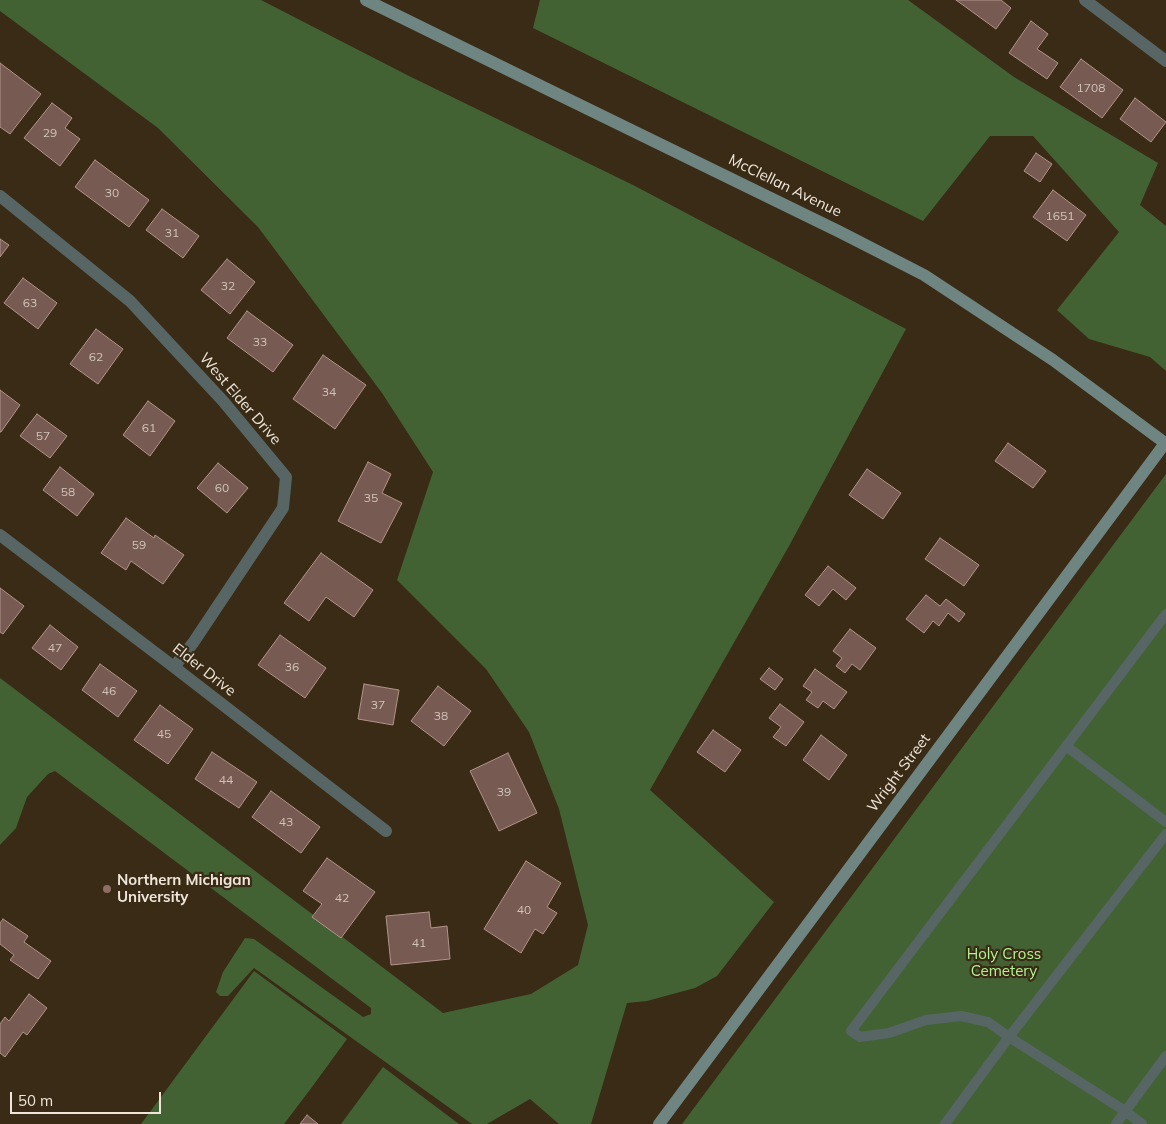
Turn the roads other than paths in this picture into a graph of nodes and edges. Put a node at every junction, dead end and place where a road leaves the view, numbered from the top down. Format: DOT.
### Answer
graph roads {
  1 [pos="366,0"];
  2 [pos="1085,0"];
  3 [pos="1166,61"];
  4 [pos="0,196"];
  5 [pos="1166,443"];
  6 [pos="0,535"];
  7 [pos="1166,614"];
  8 [pos="174,667"];
  9 [pos="1066,746"];
  10 [pos="1166,822"];
  11 [pos="386,831"];
  12 [pos="1166,834"];
  13 [pos="1009,1038"];
  14 [pos="1166,1056"];
  15 [pos="1125,1111"];
  16 [pos="659,1124"];
  17 [pos="945,1124"];
  18 [pos="1116,1124"];
  19 [pos="1142,1124"];
  1 -- 5 [label="main road, McClellan Avenue"];
  2 -- 3 [label="street"];
  4 -- 8 [label="street, West Elder Drive"];
  5 -- 16 [label="main road, Wright Street"];
  6 -- 8 [label="street, Elder Drive"];
  7 -- 9 [label="lane"];
  8 -- 11 [label="street, Elder Drive"];
  9 -- 10 [label="lane"];
  9 -- 13 [label="lane"];
  12 -- 13 [label="lane"];
  13 -- 15 [label="lane"];
  13 -- 17 [label="lane"];
  14 -- 15 [label="lane"];
  15 -- 18 [label="lane"];
  15 -- 19 [label="lane"];
}
